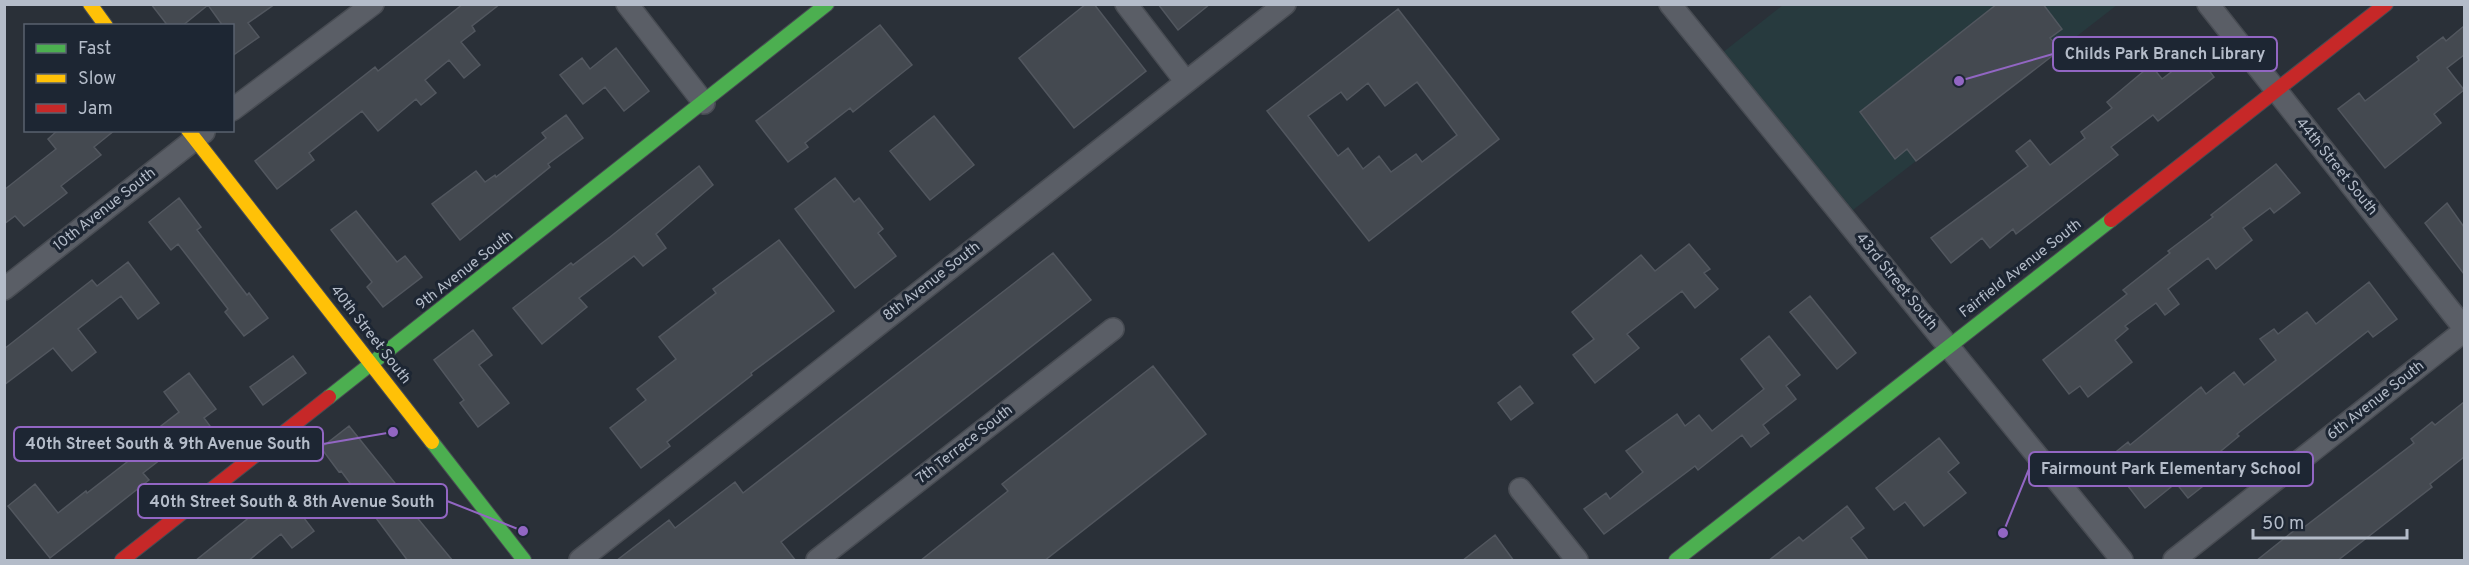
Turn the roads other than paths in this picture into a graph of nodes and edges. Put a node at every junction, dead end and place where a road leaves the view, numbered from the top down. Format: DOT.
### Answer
graph roads {
  1 [pos="90,4"];
  2 [pos="373,4"];
  3 [pos="627,4"];
  4 [pos="826,4"];
  5 [pos="1126,4"];
  6 [pos="1286,4"];
  7 [pos="1670,4"];
  8 [pos="2208,4"];
  9 [pos="2386,4"];
  10 [pos="105,24"];
  11 [pos="1185,82"];
  12 [pos="2275,92"];
  13 [pos="704,103"];
  14 [pos="234,109"];
  15 [pos="196,133"];
  16 [pos="4,290"];
  17 [pos="1113,329"];
  18 [pos="2464,330"];
  19 [pos="1948,347"];
  20 [pos="373,365"];
  21 [pos="1520,489"];
  22 [pos="122,561"];
  23 [pos="524,561"];
  24 [pos="580,561"];
  25 [pos="817,561"];
  26 [pos="1577,561"];
  27 [pos="1676,561"];
  28 [pos="2121,561"];
  29 [pos="2175,561"];
  1 -- 10 [label="street"];
  2 -- 14 [label="street"];
  3 -- 13 [label="street"];
  4 -- 13 [label="street, 9th Avenue South"];
  5 -- 11 [label="street"];
  6 -- 11 [label="street, 8th Avenue South"];
  7 -- 19 [label="street, 43rd Street South"];
  8 -- 12 [label="street, 44th Street South"];
  9 -- 12 [label="street, Fairfield Avenue South"];
  11 -- 24 [label="street, 8th Avenue South"];
  12 -- 18 [label="street, 44th Street South"];
  12 -- 19 [label="street, Fairfield Avenue South"];
  13 -- 20 [label="street, 9th Avenue South"];
  15 -- 16 [label="street, 10th Avenue South"];
  15 -- 20 [label="street, 40th Street South"];
  17 -- 25 [label="street, 7th Terrace South"];
  18 -- 29 [label="street, 6th Avenue South"];
  19 -- 27 [label="street, Fairfield Avenue South"];
  19 -- 28 [label="street, 43rd Street South"];
  20 -- 22 [label="street, 9th Avenue South"];
  20 -- 23 [label="street, 40th Street South"];
  21 -- 26 [label="street"];
}
